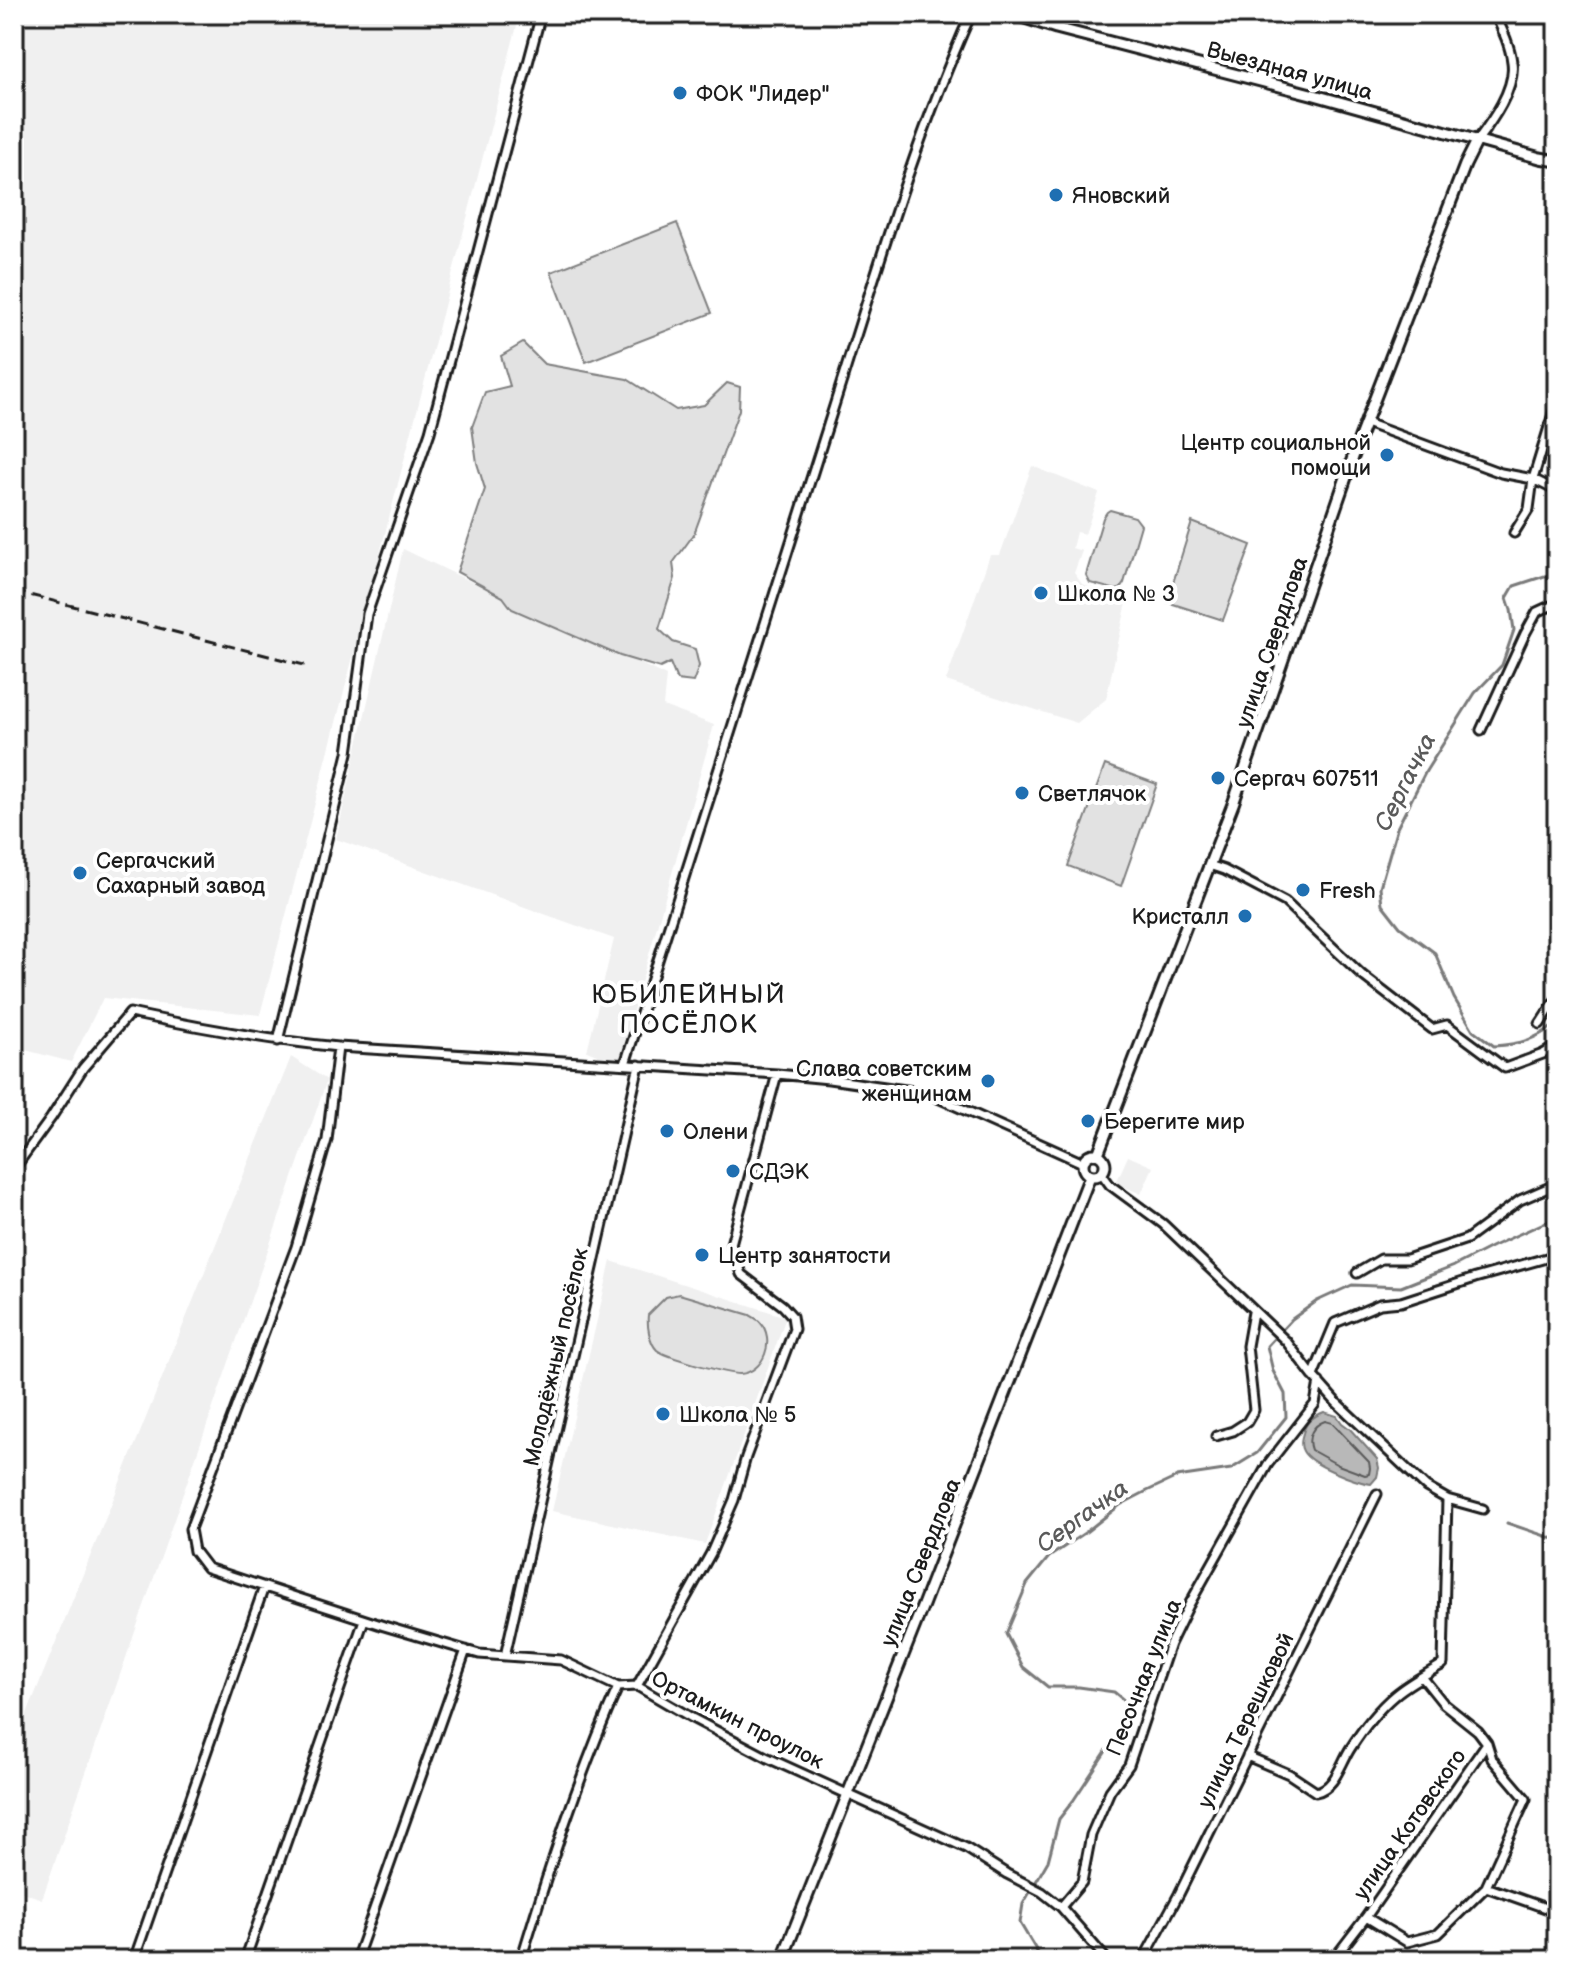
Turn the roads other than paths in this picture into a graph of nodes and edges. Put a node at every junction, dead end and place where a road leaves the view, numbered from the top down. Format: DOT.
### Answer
graph roads {
  1 [pos="541,14"];
  2 [pos="971,14"];
  3 [pos="1013,14"];
  4 [pos="1495,14"];
  5 [pos="1477,141"];
  6 [pos="1557,161"];
  7 [pos="1557,401"];
  8 [pos="1366,423"];
  9 [pos="1533,479"];
  10 [pos="1557,491"];
  11 [pos="1514,533"];
  12 [pos="1557,610"];
  13 [pos="1481,730"];
  14 [pos="1209,865"];
  15 [pos="1557,998"];
  16 [pos="1540,1024"];
  17 [pos="278,1041"];
  18 [pos="1557,1046"];
  19 [pos="338,1047"];
  20 [pos="625,1064"];
  21 [pos="639,1065"];
  22 [pos="777,1074"];
  23 [pos="1098,1154"];
  24 [pos="1083,1163"];
  25 [pos="14,1169"];
  26 [pos="1102,1174"];
  27 [pos="1090,1176"];
  28 [pos="1557,1184"];
  29 [pos="1557,1255"];
  30 [pos="1357,1273"];
  31 [pos="1253,1312"];
  32 [pos="1316,1379"];
  33 [pos="1216,1436"];
  34 [pos="1377,1494"];
  35 [pos="1447,1499"];
  36 [pos="1483,1509"];
  37 [pos="264,1587"];
  38 [pos="364,1620"];
  39 [pos="466,1650"];
  40 [pos="505,1656"];
  41 [pos="1423,1678"];
  42 [pos="637,1686"];
  43 [pos="618,1687"];
  44 [pos="1487,1743"];
  45 [pos="1247,1756"];
  46 [pos="848,1794"];
  47 [pos="1486,1887"];
  48 [pos="1061,1907"];
  49 [pos="1557,1912"];
  50 [pos="1366,1917"];
  51 [pos="134,1960"];
  52 [pos="245,1960"];
  53 [pos="356,1960"];
  54 [pos="521,1960"];
  55 [pos="782,1960"];
  56 [pos="1107,1960"];
  57 [pos="1143,1960"];
  58 [pos="1333,1960"];
  1 -- 17 [label="street"];
  2 -- 20 [label="street"];
  3 -- 5 [label="street, Выездная улица"];
  4 -- 5 [label="street"];
  5 -- 6 [label="street, Выездная улица"];
  5 -- 8 [label="street, улица Свердлова"];
  7 -- 9 [label="street"];
  8 -- 9 [label="street"];
  8 -- 14 [label="street, улица Свердлова"];
  9 -- 10 [label="street"];
  9 -- 11 [label="street"];
  12 -- 13 [label="street"];
  14 -- 18 [label="street"];
  14 -- 23 [label="street, улица Свердлова"];
  15 -- 16 [label="street"];
  17 -- 19 [label="street"];
  17 -- 25 [label="street"];
  19 -- 20 [label="street"];
  19 -- 37 [label="street, Ортамкин проулок"];
  20 -- 21 [label="street"];
  21 -- 22 [label="street"];
  21 -- 40 [label="street, Молодёжный посёлок"];
  22 -- 24 [label="street"];
  22 -- 42 [label="street"];
  23 -- 24 [label="street"];
  23 -- 26 [label="street"];
  24 -- 27 [label="street"];
  26 -- 27 [label="street"];
  26 -- 31 [label="street"];
  27 -- 46 [label="street, улица Свердлова"];
  28 -- 30 [label="street"];
  29 -- 32 [label="street, Песочная улица"];
  31 -- 32 [label="street"];
  31 -- 33 [label="street"];
  32 -- 35 [label="street"];
  32 -- 48 [label="street, Песочная улица"];
  34 -- 45 [label="street, улица Терешковой"];
  35 -- 36 [label="street"];
  35 -- 41 [label="street"];
  37 -- 38 [label="street, Ортамкин проулок"];
  37 -- 51 [label="street"];
  38 -- 39 [label="street, Ортамкин проулок"];
  38 -- 52 [label="street"];
  39 -- 40 [label="street, Ортамкин проулок"];
  39 -- 53 [label="street"];
  40 -- 43 [label="street, Ортамкин проулок"];
  41 -- 44 [label="street, улица Котовского"];
  41 -- 45 [label="street"];
  42 -- 43 [label="street, Ортамкин проулок"];
  42 -- 46 [label="street, Ортамкин проулок"];
  43 -- 54 [label="street"];
  44 -- 47 [label="street"];
  44 -- 50 [label="street, улица Котовского"];
  45 -- 57 [label="street, улица Терешковой"];
  46 -- 48 [label="street, Ортамкин проулок"];
  46 -- 55 [label="street, улица Свердлова"];
  47 -- 49 [label="street"];
  47 -- 50 [label="street"];
  48 -- 56 [label="street, Ортамкин проулок"];
  50 -- 58 [label="street, улица Котовского"];
}
